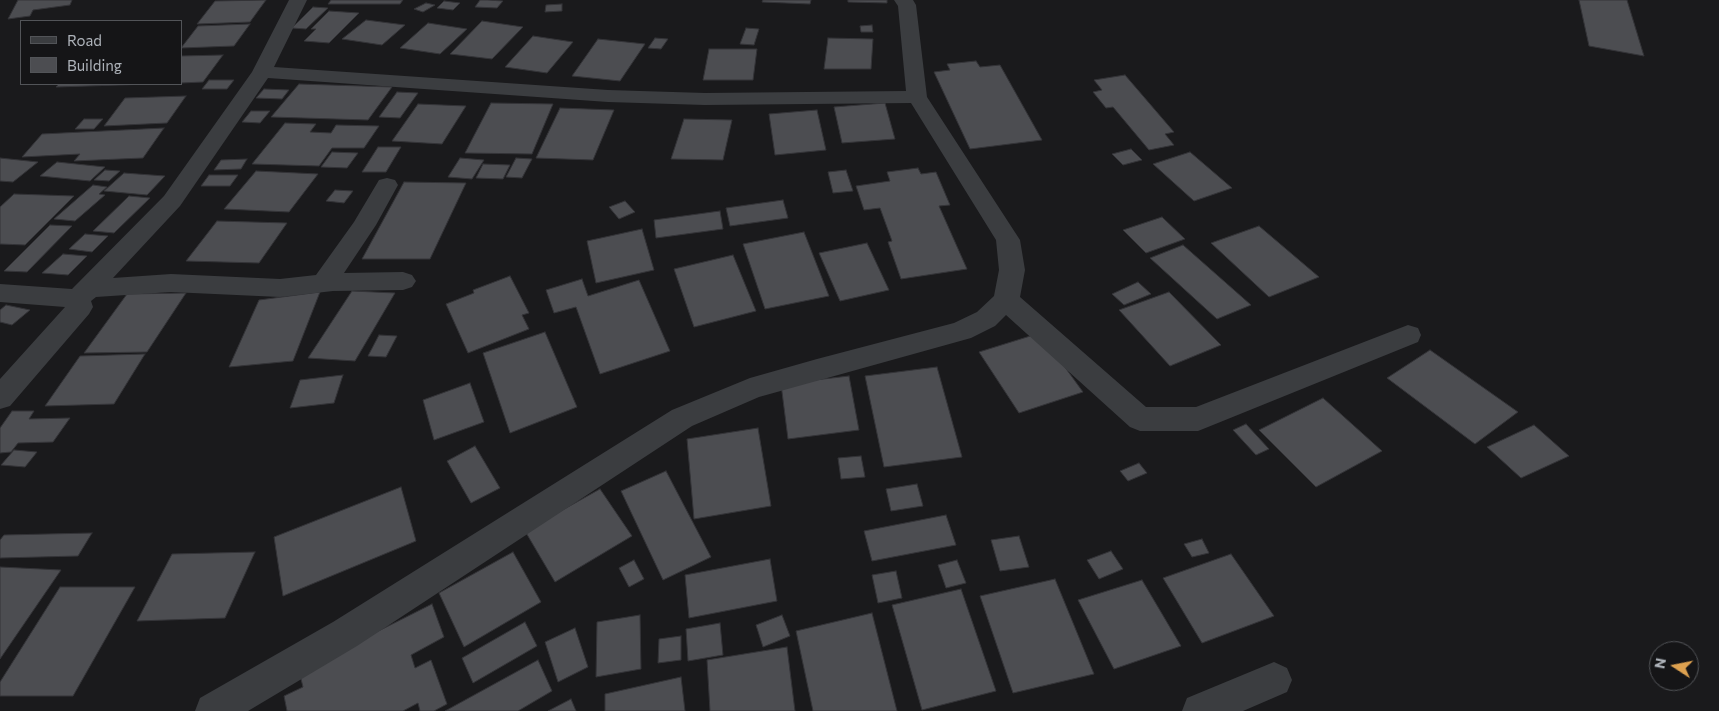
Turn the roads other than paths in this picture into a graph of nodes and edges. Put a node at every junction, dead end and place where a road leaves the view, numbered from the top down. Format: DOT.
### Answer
graph roads {
  1 [pos="298,0"];
  2 [pos="903,0"];
  3 [pos="262,72"];
  4 [pos="917,97"];
  5 [pos="387,185"];
  6 [pos="403,281"];
  7 [pos="324,283"];
  8 [pos="0,293"];
  9 [pos="83,293"];
  10 [pos="1006,300"];
  11 [pos="1408,335"];
  12 [pos="0,398"];
  13 [pos="1274,680"];
  14 [pos="213,711"];
  15 [pos="1200,711"];
  1 -- 3 [label="street"];
  2 -- 4 [label="street"];
  3 -- 4 [label="street"];
  3 -- 9 [label="street"];
  4 -- 10 [label="street"];
  5 -- 7 [label="street"];
  6 -- 7 [label="street"];
  7 -- 9 [label="street"];
  8 -- 9 [label="street"];
  9 -- 12 [label="street"];
  10 -- 11 [label="street"];
  10 -- 14 [label="street"];
  13 -- 15 [label="street"];
}
